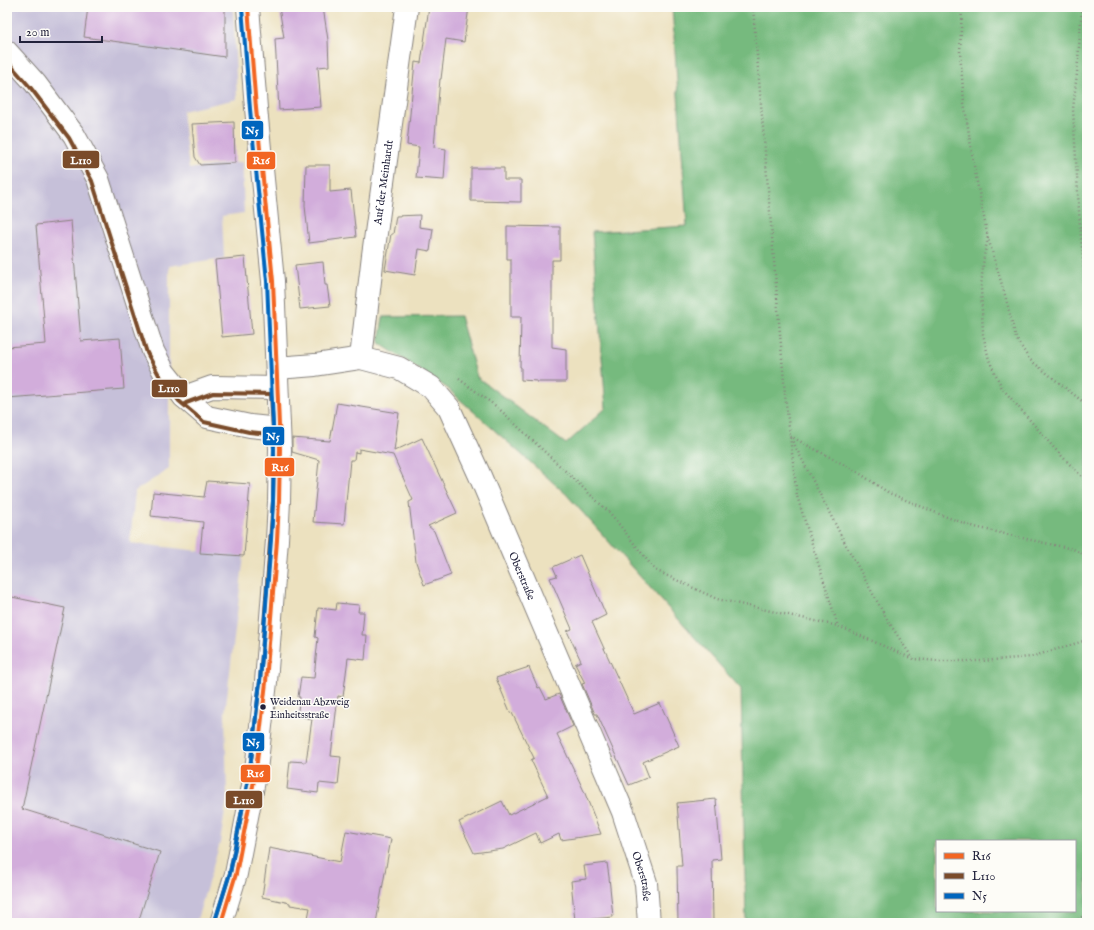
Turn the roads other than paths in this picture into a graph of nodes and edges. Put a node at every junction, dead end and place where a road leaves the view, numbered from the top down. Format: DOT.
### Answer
graph roads {
  1 [pos="248,7"];
  2 [pos="407,7"];
  3 [pos="7,52"];
  4 [pos="361,358"];
  5 [pos="277,378"];
  6 [pos="184,397"];
  7 [pos="279,429"];
  8 [pos="221,923"];
  9 [pos="649,923"];
  1 -- 5 [label="street"];
  2 -- 4 [label="street, Auf der Meinhardt"];
  3 -- 6 [label="street"];
  4 -- 5 [label="street, Oberstraße"];
  4 -- 9 [label="street, Oberstraße"];
  5 -- 6 [label="street, Oberstraße"];
  5 -- 7 [label="street"];
  6 -- 7 [label="street"];
  7 -- 8 [label="street"];
}
